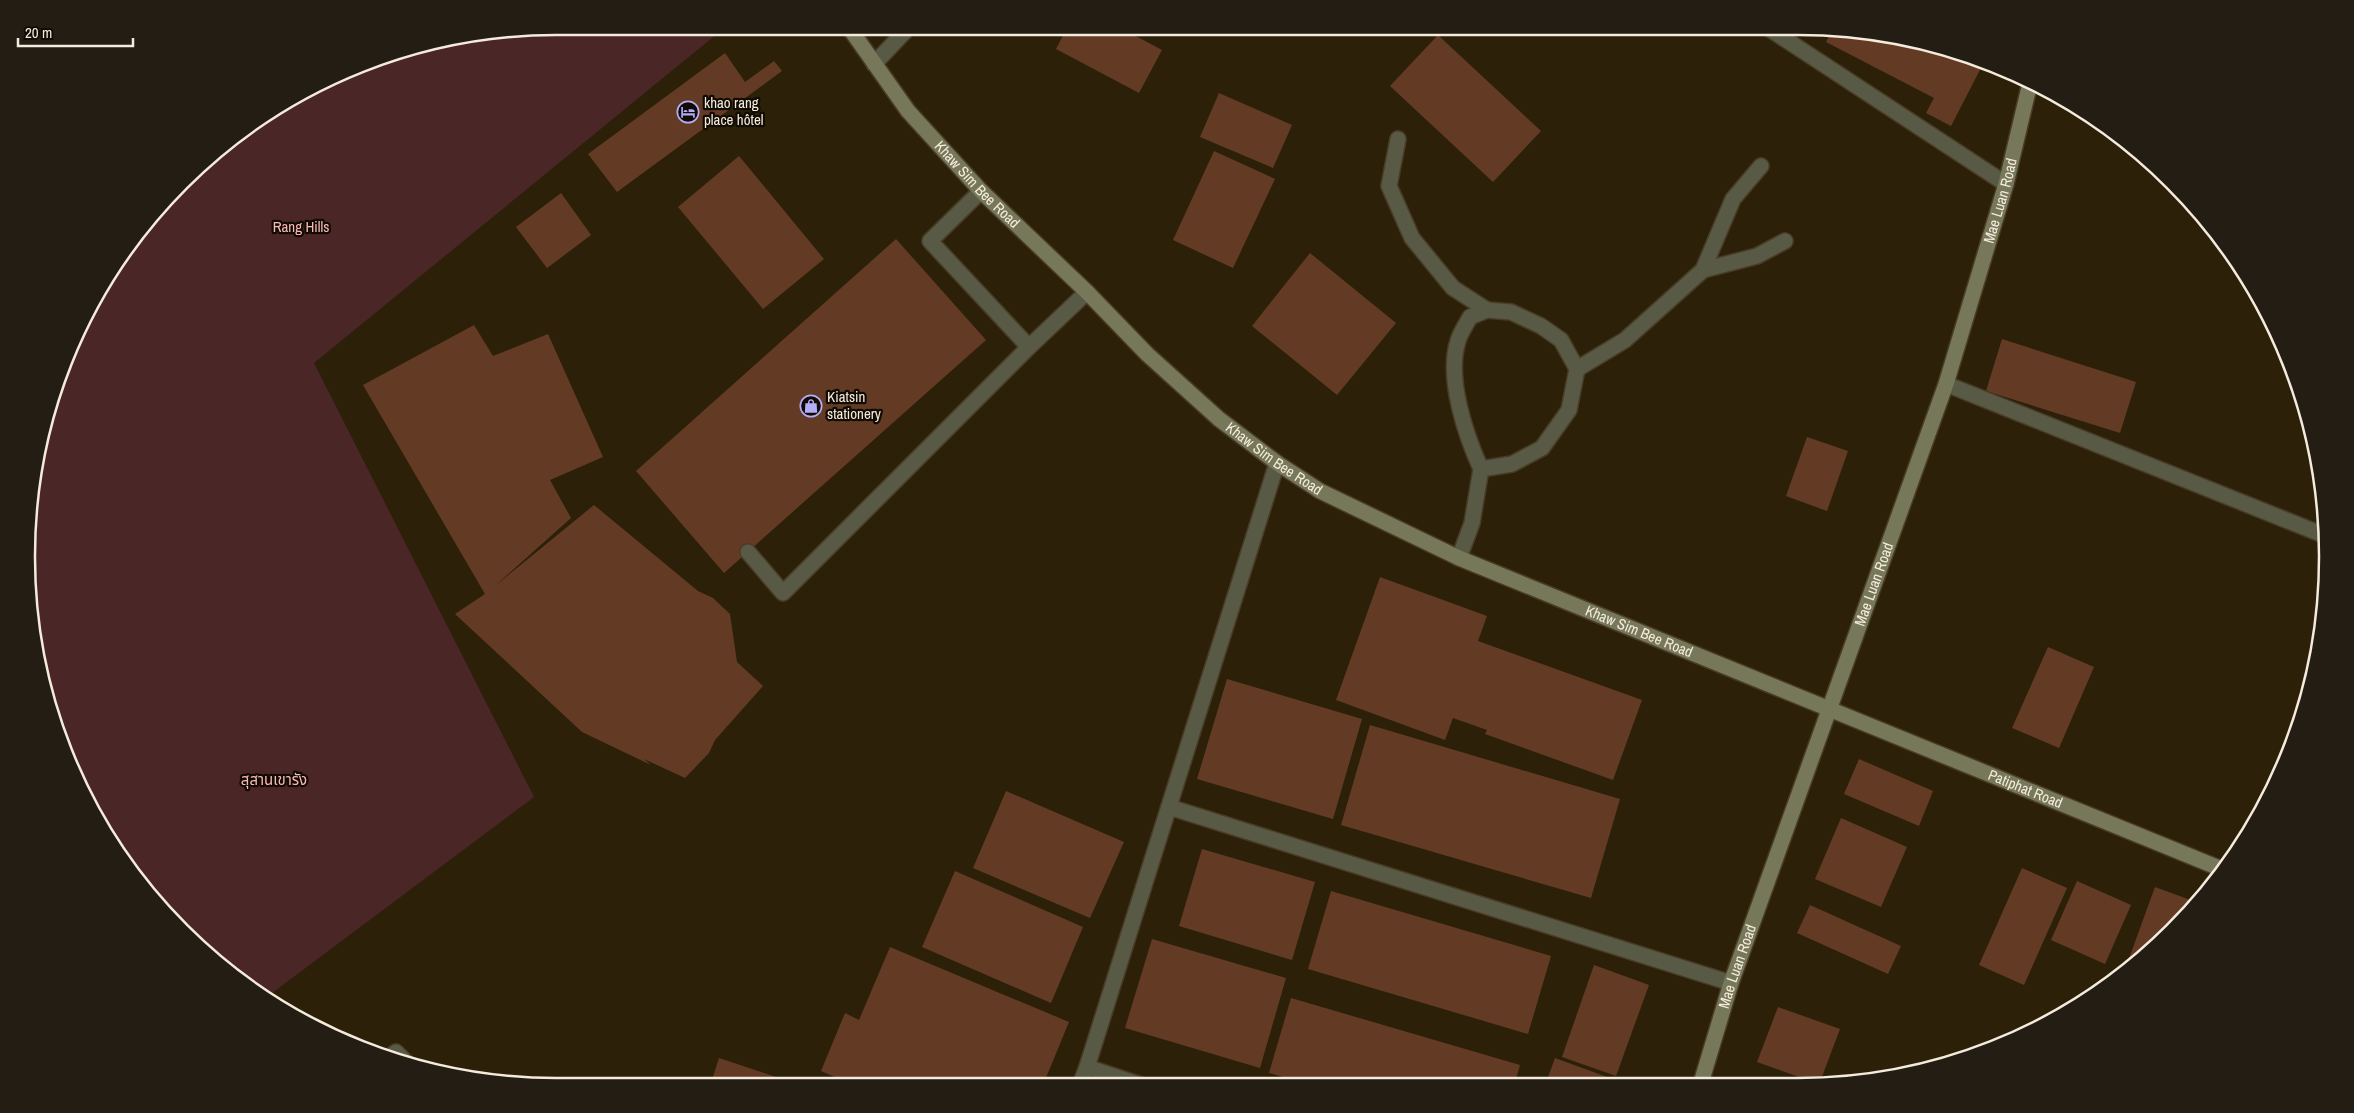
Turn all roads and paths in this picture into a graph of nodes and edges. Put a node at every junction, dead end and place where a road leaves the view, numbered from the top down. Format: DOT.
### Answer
graph roads {
  1 [pos="854,35"];
  2 [pos="901,35"];
  3 [pos="1779,35"];
  4 [pos="874,64"];
  5 [pos="2028,89"];
  6 [pos="1398,139"];
  7 [pos="1761,166"];
  8 [pos="2006,184"];
  9 [pos="981,191"];
  10 [pos="1785,241"];
  11 [pos="1703,270"];
  12 [pos="1087,292"];
  13 [pos="1487,310"];
  14 [pos="1029,348"];
  15 [pos="1577,369"];
  16 [pos="1946,384"];
  17 [pos="1277,463"];
  18 [pos="1481,469"];
  19 [pos="2318,533"];
  20 [pos="748,552"];
  21 [pos="1459,558"];
  22 [pos="1828,709"];
  23 [pos="1169,807"];
  24 [pos="2216,867"];
  25 [pos="1731,982"];
  26 [pos="1087,1067"];
  27 [pos="1083,1078"];
  28 [pos="1120,1078"];
  29 [pos="1702,1078"];
  1 -- 4 [label="street, Khaw Sim Bee Road"];
  2 -- 4 [label="street"];
  3 -- 8 [label="street"];
  4 -- 9 [label="street, Khaw Sim Bee Road"];
  5 -- 8 [label="street, Mae Luan Road"];
  6 -- 13 [label="street"];
  7 -- 11 [label="street"];
  8 -- 16 [label="street, Mae Luan Road"];
  9 -- 12 [label="street, Khaw Sim Bee Road"];
  9 -- 14 [label="street"];
  10 -- 11 [label="street"];
  11 -- 15 [label="street"];
  12 -- 14 [label="street"];
  12 -- 17 [label="street, Khaw Sim Bee Road"];
  13 -- 15 [label="street"];
  13 -- 18 [label="street"];
  14 -- 20 [label="street"];
  15 -- 18 [label="street"];
  16 -- 19 [label="street"];
  16 -- 22 [label="street, Mae Luan Road"];
  17 -- 21 [label="street, Khaw Sim Bee Road"];
  17 -- 23 [label="street"];
  18 -- 21 [label="street"];
  21 -- 22 [label="street, Khaw Sim Bee Road"];
  22 -- 24 [label="street, Patiphat Road"];
  22 -- 25 [label="street, Mae Luan Road"];
  23 -- 25 [label="street"];
  23 -- 26 [label="street"];
  25 -- 29 [label="street, Mae Luan Road"];
  26 -- 27 [label="street"];
  26 -- 28 [label="street"];
}
